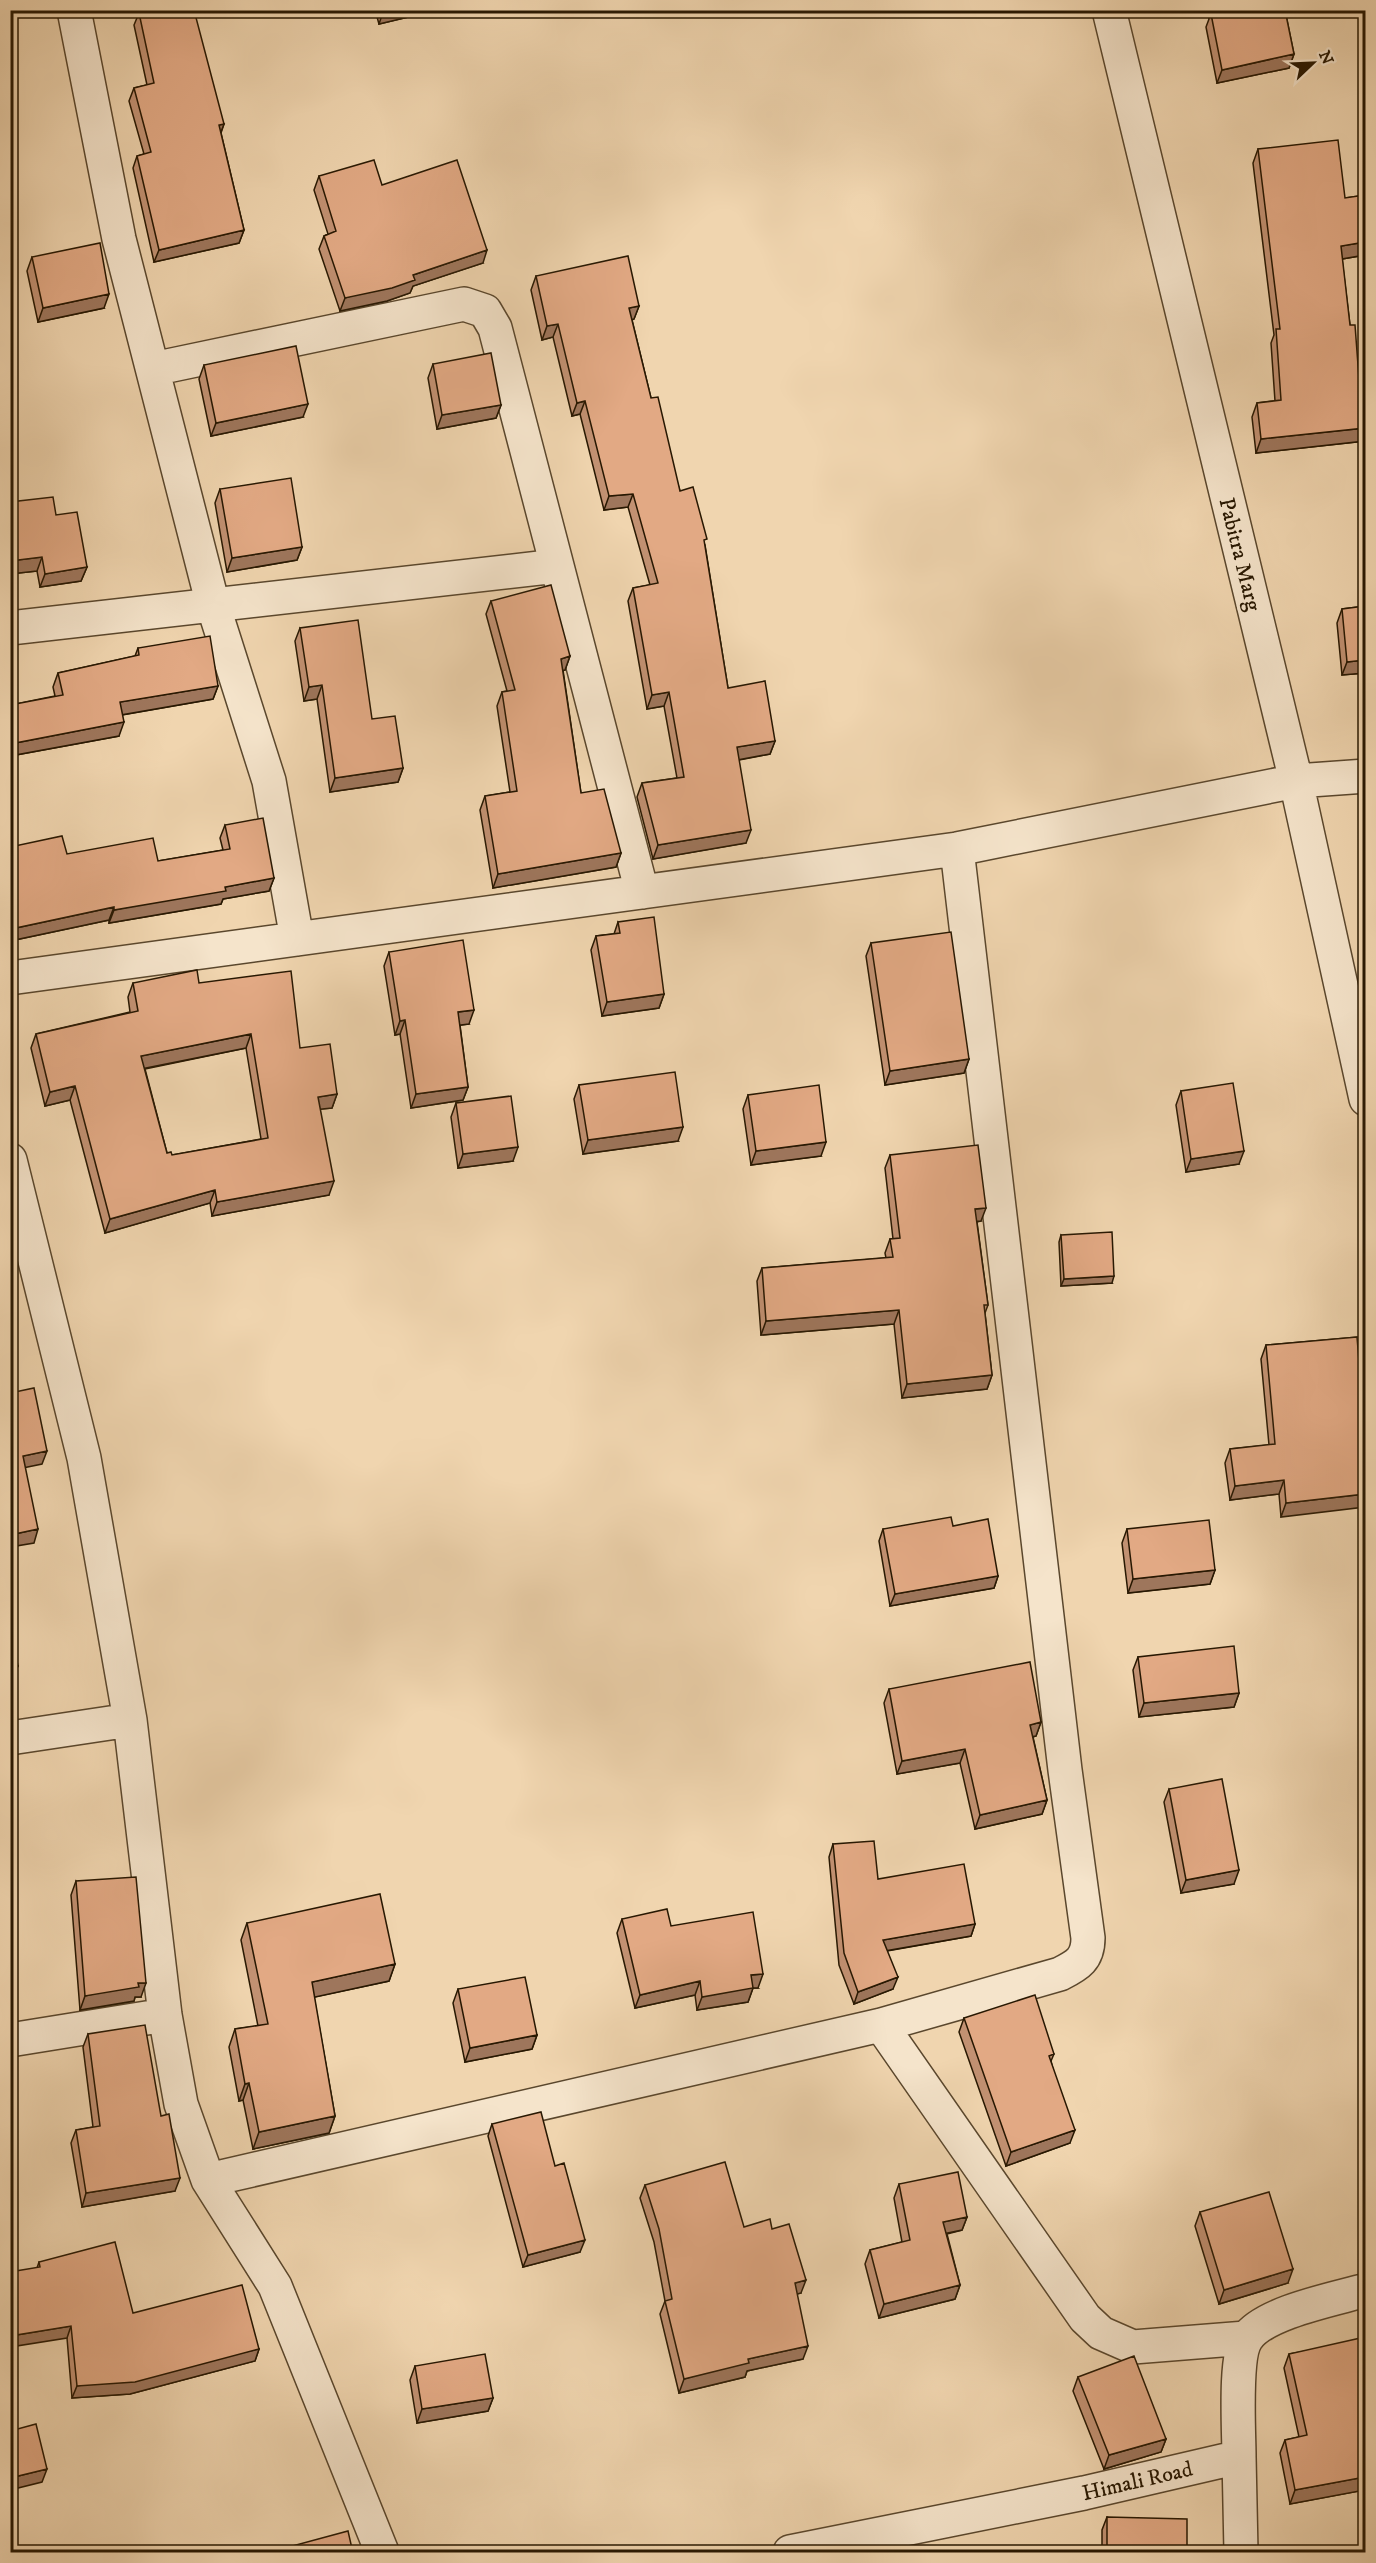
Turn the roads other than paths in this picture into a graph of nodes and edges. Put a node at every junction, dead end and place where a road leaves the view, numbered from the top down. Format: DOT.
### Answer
graph roads {
  1 [pos="74,10"];
  2 [pos="1109,10"];
  3 [pos="153,369"];
  4 [pos="557,566"];
  5 [pos="213,604"];
  6 [pos="10,628"];
  7 [pos="1365,776"];
  8 [pos="1296,781"];
  9 [pos="957,849"];
  10 [pos="642,892"];
  11 [pos="297,939"];
  12 [pos="10,978"];
  13 [pos="1365,1100"];
  14 [pos="10,1160"];
  15 [pos="130,1720"];
  16 [pos="10,1738"];
  17 [pos="165,2015"];
  18 [pos="881,2025"];
  19 [pos="10,2040"];
  20 [pos="208,2180"];
  21 [pos="1365,2290"];
  22 [pos="1246,2338"];
  23 [pos="1239,2457"];
  24 [pos="1241,2552"];
  25 [pos="382,2553"];
  26 [pos="790,2553"];
  1 -- 3 [label="street"];
  2 -- 8 [label="street, Pabitra Marg"];
  3 -- 4 [label="street"];
  3 -- 5 [label="street"];
  4 -- 5 [label="street"];
  4 -- 10 [label="street"];
  5 -- 6 [label="street"];
  5 -- 11 [label="street"];
  7 -- 8 [label="street"];
  8 -- 9 [label="street"];
  8 -- 13 [label="street, Pabitra Marg"];
  9 -- 10 [label="street"];
  9 -- 18 [label="street"];
  10 -- 11 [label="street"];
  11 -- 12 [label="street"];
  14 -- 15 [label="street"];
  15 -- 16 [label="street"];
  15 -- 17 [label="street"];
  17 -- 19 [label="street"];
  17 -- 20 [label="street"];
  18 -- 20 [label="street"];
  18 -- 22 [label="street"];
  20 -- 25 [label="street"];
  21 -- 22 [label="street"];
  22 -- 23 [label="street"];
  23 -- 24 [label="street"];
  23 -- 26 [label="street, Himali Road"];
}
